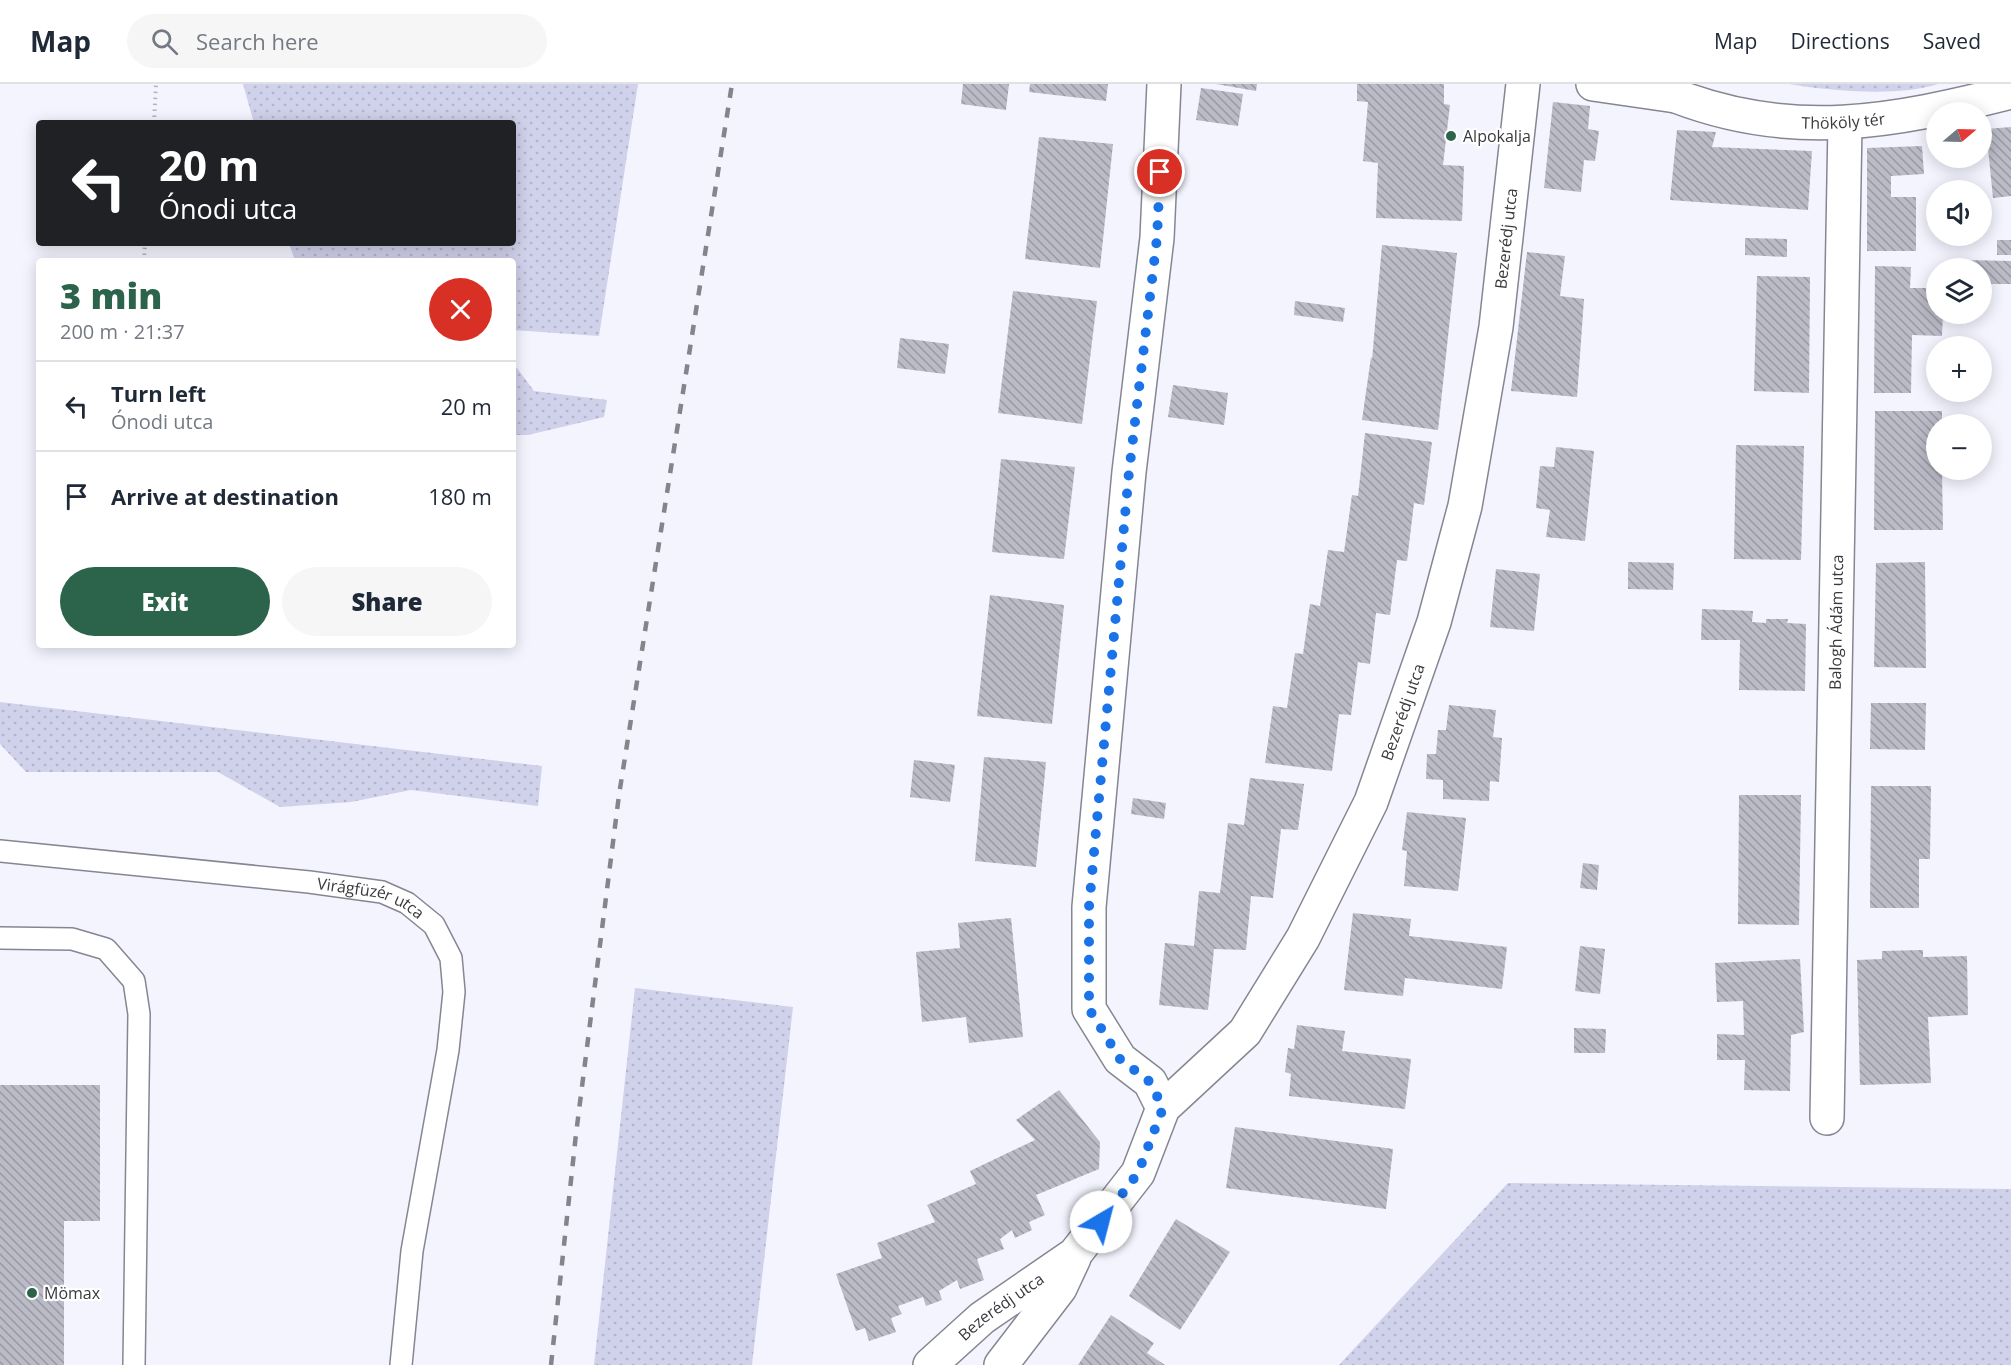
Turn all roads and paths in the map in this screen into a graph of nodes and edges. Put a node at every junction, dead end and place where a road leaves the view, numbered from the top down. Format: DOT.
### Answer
graph roads {
  1 [pos="156,84"];
  2 [pos="1164,84"];
  3 [pos="1523,84"];
  4 [pos="1593,84"];
  5 [pos="1673,90"];
  6 [pos="2011,92"];
  7 [pos="154,120"];
  8 [pos="1845,124"];
  9 [pos="0,851"];
  10 [pos="0,938"];
  11 [pos="1163,1108"];
  12 [pos="1827,1118"];
  13 [pos="1076,1254"];
  14 [pos="134,1365"];
  15 [pos="401,1365"];
  16 [pos="930,1365"];
  17 [pos="1001,1365"];
  1 -- 7 [label="path"];
  2 -- 11 [label="street"];
  3 -- 11 [label="street, Bezerédj utca"];
  4 -- 5 [label="street, Thököly tér"];
  5 -- 8 [label="street, Thököly tér"];
  6 -- 8 [label="street, Thököly tér"];
  8 -- 12 [label="street, Balogh Ádám utca"];
  9 -- 15 [label="lane, Virágfüzér utca"];
  10 -- 14 [label="lane"];
  11 -- 13 [label="street, Bezerédj utca"];
  13 -- 16 [label="street, Bezerédj utca"];
  13 -- 17 [label="street, Bezerédj utca"];
}
